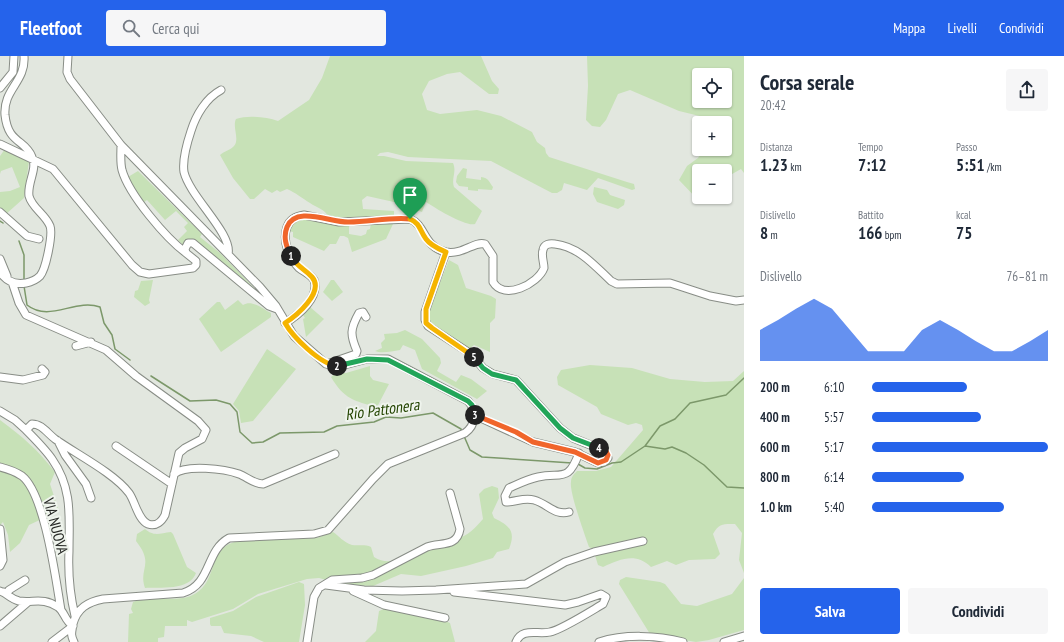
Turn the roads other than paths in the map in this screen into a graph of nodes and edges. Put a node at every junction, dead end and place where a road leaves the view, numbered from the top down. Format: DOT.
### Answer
graph roads {
  1 [pos="14,56"];
  2 [pos="24,56"];
  3 [pos="68,56"];
  4 [pos="0,88"];
  5 [pos="221,90"];
  6 [pos="0,144"];
  7 [pos="121,145"];
  8 [pos="34,160"];
  9 [pos="0,212"];
  10 [pos="39,239"];
  11 [pos="446,252"];
  12 [pos="186,253"];
  13 [pos="228,254"];
  14 [pos="0,259"];
  15 [pos="0,272"];
  16 [pos="10,281"];
  17 [pos="744,300"];
  18 [pos="277,309"];
  19 [pos="366,317"];
  20 [pos="285,323"];
  21 [pos="91,342"];
  22 [pos="76,346"];
  23 [pos="326,364"];
  24 [pos="42,369"];
  25 [pos="0,377"];
  26 [pos="0,411"];
  27 [pos="474,415"];
  28 [pos="26,430"];
  29 [pos="58,441"];
  30 [pos="116,446"];
  31 [pos="579,453"];
  32 [pos="335,454"];
  33 [pos="0,467"];
  34 [pos="174,474"];
  35 [pos="172,484"];
  36 [pos="450,493"];
  37 [pos="92,498"];
  38 [pos="569,512"];
  39 [pos="0,529"];
  40 [pos="1,537"];
  41 [pos="643,541"];
  42 [pos="0,566"];
  43 [pos="25,580"];
  44 [pos="326,585"];
  45 [pos="346,588"];
  46 [pos="444,590"];
  47 [pos="2,591"];
  48 [pos="28,602"];
  49 [pos="61,610"];
  50 [pos="75,616"];
  51 [pos="445,618"];
  52 [pos="0,626"];
  53 [pos="73,626"];
  54 [pos="744,636"];
  55 [pos="52,642"];
  56 [pos="74,642"];
  57 [pos="308,642"];
  58 [pos="516,642"];
  59 [pos="599,642"];
  60 [pos="683,642"];
  61 [pos="724,642"];
  1 -- 4 [label="street"];
  2 -- 8 [label="street"];
  3 -- 7 [label="street"];
  5 -- 13 [label="street"];
  6 -- 8 [label="street"];
  7 -- 12 [label="street"];
  7 -- 13 [label="street"];
  8 -- 12 [label="street"];
  8 -- 16 [label="street"];
  9 -- 10 [label="street"];
  11 -- 17 [label="street"];
  11 -- 20 [label="street"];
  11 -- 31 [label="street"];
  12 -- 18 [label="street"];
  13 -- 18 [label="street"];
  14 -- 16 [label="street"];
  15 -- 16 [label="street"];
  16 -- 21 [label="street"];
  18 -- 20 [label="street"];
  19 -- 23 [label="street"];
  20 -- 23 [label="street"];
  21 -- 22 [label="street"];
  21 -- 34 [label="street"];
  23 -- 27 [label="street"];
  24 -- 25 [label="street"];
  26 -- 28 [label="street"];
  27 -- 31 [label="street"];
  27 -- 50 [label="street"];
  28 -- 29 [label="street"];
  28 -- 50 [label="street"];
  29 -- 35 [label="street"];
  29 -- 37 [label="street"];
  30 -- 35 [label="street"];
  31 -- 38 [label="street"];
  32 -- 34 [label="street"];
  33 -- 49 [label="street, VIA NUOVA"];
  34 -- 35 [label="street"];
  36 -- 44 [label="street"];
  39 -- 40 [label="street"];
  40 -- 42 [label="street"];
  41 -- 46 [label="street"];
  43 -- 47 [label="street"];
  44 -- 45 [label="street"];
  44 -- 57 [label="street"];
  45 -- 46 [label="street"];
  45 -- 51 [label="street"];
  46 -- 58 [label="street"];
  47 -- 48 [label="street"];
  48 -- 49 [label="street"];
  48 -- 52 [label="street"];
  49 -- 53 [label="street"];
  50 -- 53 [label="street"];
  53 -- 55 [label="street"];
  53 -- 56 [label="street"];
  54 -- 61 [label="street"];
  59 -- 60 [label="street"];
}
